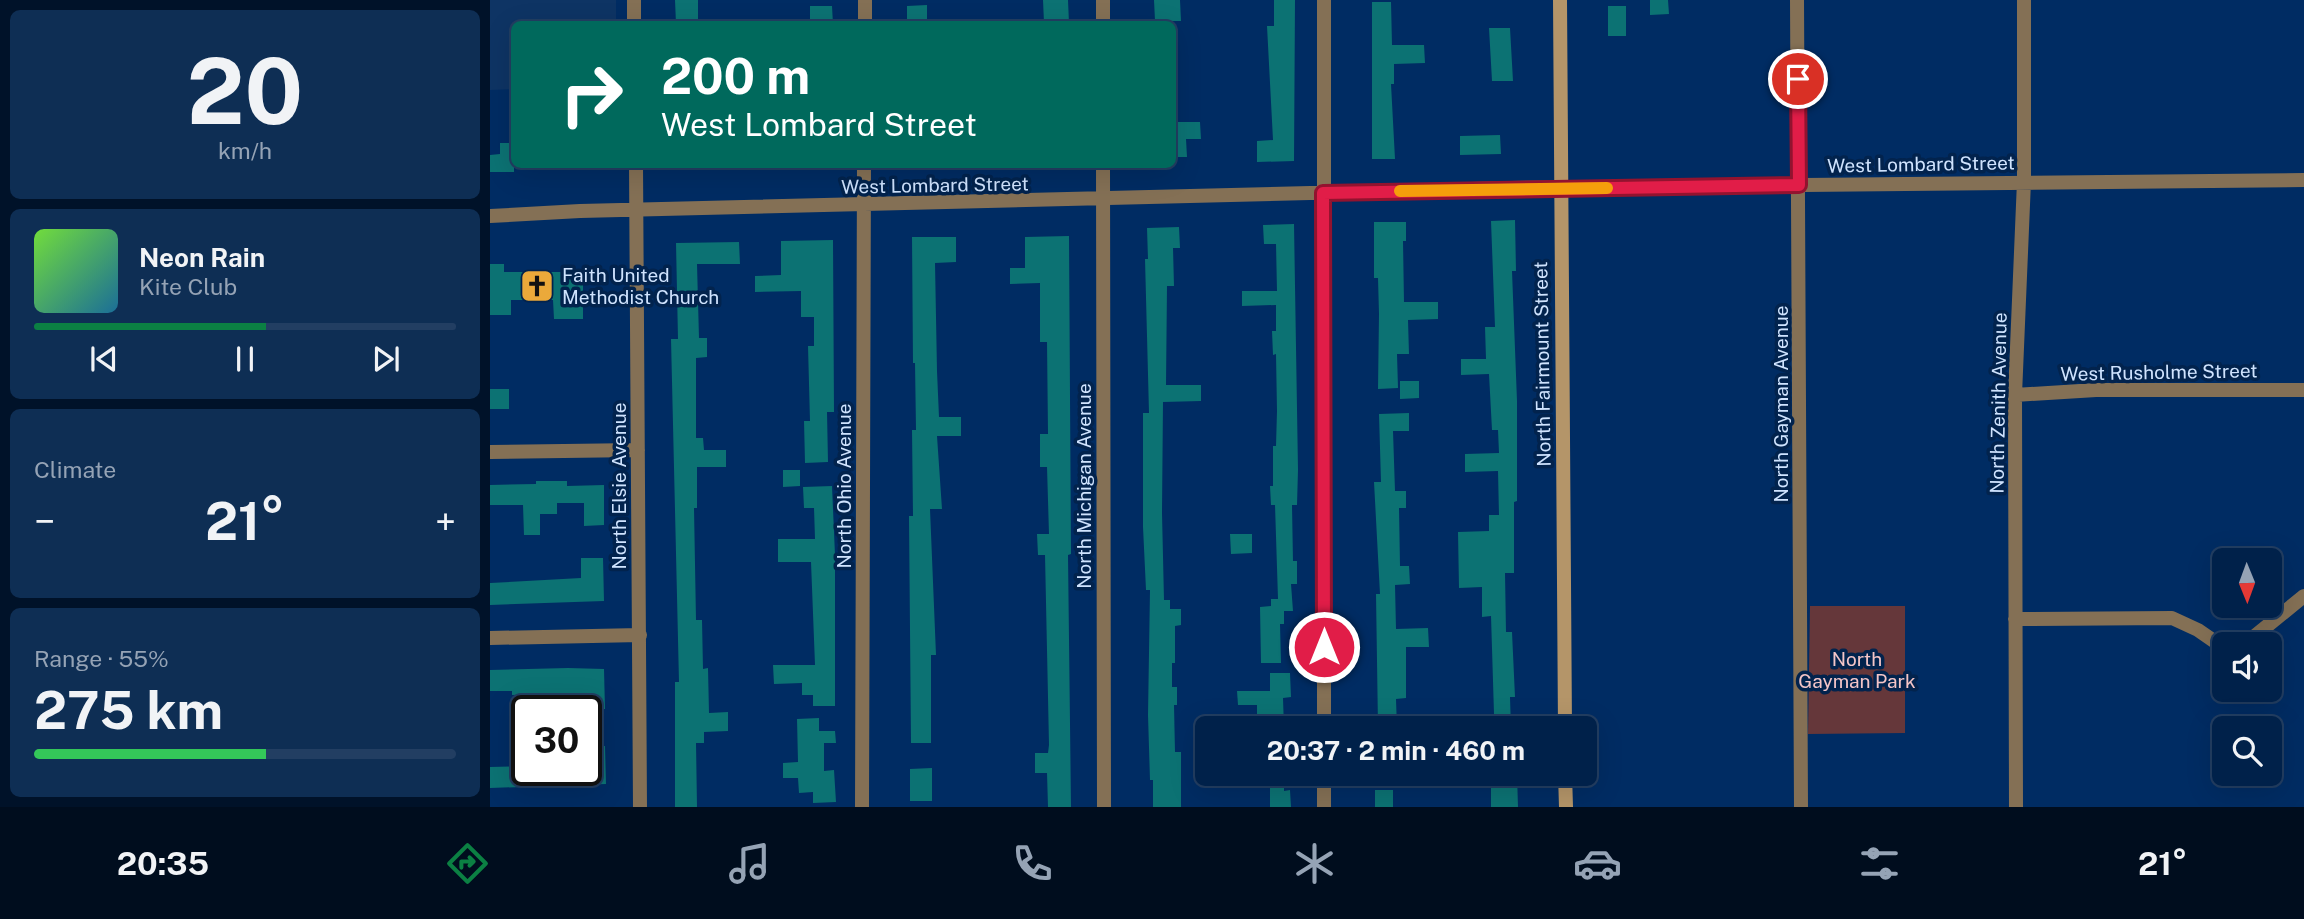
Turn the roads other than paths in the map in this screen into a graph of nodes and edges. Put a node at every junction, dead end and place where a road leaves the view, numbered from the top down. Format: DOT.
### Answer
graph roads {
  1 [pos="634,0"];
  2 [pos="865,0"];
  3 [pos="1103,0"];
  4 [pos="1324,0"];
  5 [pos="1560,0"];
  6 [pos="1797,0"];
  7 [pos="2024,0"];
  8 [pos="634,21"];
  9 [pos="865,21"];
  10 [pos="1103,21"];
  11 [pos="636,168"];
  12 [pos="864,168"];
  13 [pos="1103,168"];
  14 [pos="2304,180"];
  15 [pos="2024,181"];
  16 [pos="1799,185"];
  17 [pos="1560,188"];
  18 [pos="1323,193"];
  19 [pos="1103,200"];
  20 [pos="864,206"];
  21 [pos="636,211"];
  22 [pos="490,216"];
  23 [pos="2304,390"];
  24 [pos="2015,395"];
  25 [pos="638,450"];
  26 [pos="490,452"];
  27 [pos="2304,596"];
  28 [pos="2015,619"];
  29 [pos="2260,632"];
  30 [pos="640,635"];
  31 [pos="490,638"];
  32 [pos="2212,641"];
  33 [pos="1324,716"];
  34 [pos="1565,716"];
  35 [pos="1324,786"];
  36 [pos="1565,786"];
  37 [pos="640,807"];
  38 [pos="862,807"];
  39 [pos="1104,807"];
  40 [pos="1324,807"];
  41 [pos="1566,807"];
  42 [pos="1801,807"];
  43 [pos="2016,807"];
  1 -- 8 [label="street"];
  2 -- 9 [label="street"];
  3 -- 10 [label="street"];
  4 -- 18 [label="street"];
  5 -- 17 [label="street, North Fairmount Street"];
  6 -- 16 [label="street, North Gayman Avenue"];
  7 -- 15 [label="street, North Zenith Avenue"];
  11 -- 21 [label="street, North Elsie Avenue"];
  12 -- 20 [label="street, North Ohio Avenue"];
  13 -- 19 [label="street, North Michigan Avenue"];
  14 -- 15 [label="street, West Lombard Street"];
  15 -- 16 [label="street, West Lombard Street"];
  15 -- 24 [label="street, North Zenith Avenue"];
  16 -- 17 [label="street, West Lombard Street"];
  16 -- 42 [label="street, North Gayman Avenue"];
  17 -- 18 [label="street, West Lombard Street"];
  17 -- 34 [label="street, North Fairmount Street"];
  18 -- 19 [label="street, West Lombard Street"];
  18 -- 33 [label="street"];
  19 -- 20 [label="street, West Lombard Street"];
  19 -- 39 [label="street, North Michigan Avenue"];
  20 -- 21 [label="street, West Lombard Street"];
  20 -- 38 [label="street, North Ohio Avenue"];
  21 -- 22 [label="street, West Lombard Street"];
  21 -- 25 [label="street, North Elsie Avenue"];
  23 -- 24 [label="street, West Rusholme Street"];
  24 -- 28 [label="street, North Zenith Avenue"];
  25 -- 26 [label="street"];
  25 -- 30 [label="street, North Elsie Avenue"];
  27 -- 29 [label="street"];
  28 -- 32 [label="street"];
  28 -- 43 [label="street, North Zenith Avenue"];
  30 -- 31 [label="street"];
  30 -- 37 [label="street, North Elsie Avenue"];
  35 -- 40 [label="street"];
  36 -- 41 [label="street"];
}
